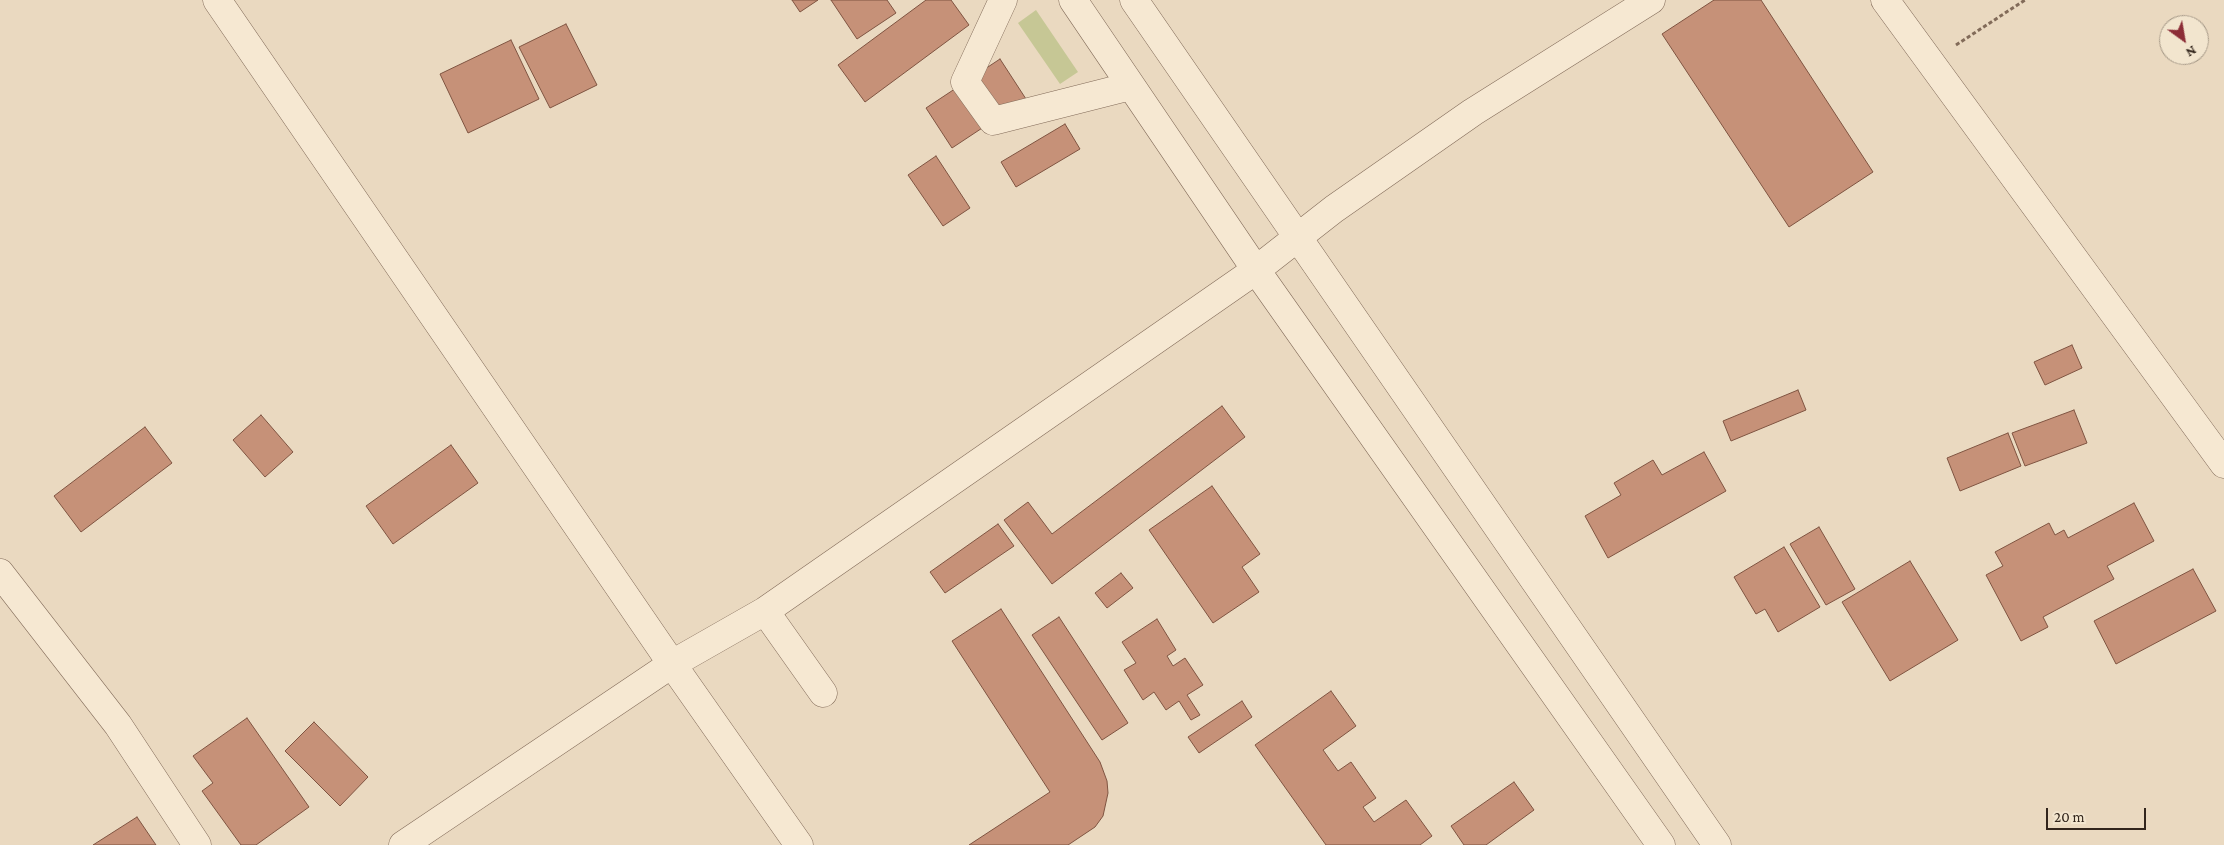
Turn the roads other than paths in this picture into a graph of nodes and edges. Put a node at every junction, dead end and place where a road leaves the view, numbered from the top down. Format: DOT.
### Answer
graph roads {
  1 [pos="217,0"];
  2 [pos="1003,0"];
  3 [pos="1073,0"];
  4 [pos="1134,0"];
  5 [pos="1651,0"];
  6 [pos="1885,0"];
  7 [pos="1131,86"];
  8 [pos="1298,239"];
  9 [pos="1256,270"];
  10 [pos="2224,464"];
  11 [pos="0,573"];
  12 [pos="765,611"];
  13 [pos="672,664"];
  14 [pos="823,693"];
  15 [pos="410,843"];
  16 [pos="197,845"];
  17 [pos="799,845"];
  18 [pos="1661,845"];
  19 [pos="1717,845"];
  1 -- 13 [label="street"];
  2 -- 7 [label="street"];
  3 -- 7 [label="street"];
  4 -- 8 [label="street"];
  5 -- 8 [label="street"];
  6 -- 10 [label="street"];
  7 -- 9 [label="street"];
  8 -- 9 [label="street"];
  8 -- 19 [label="street"];
  9 -- 12 [label="street"];
  9 -- 18 [label="street"];
  11 -- 16 [label="street"];
  12 -- 13 [label="street"];
  12 -- 14 [label="street"];
  13 -- 15 [label="street"];
  13 -- 17 [label="street"];
}
